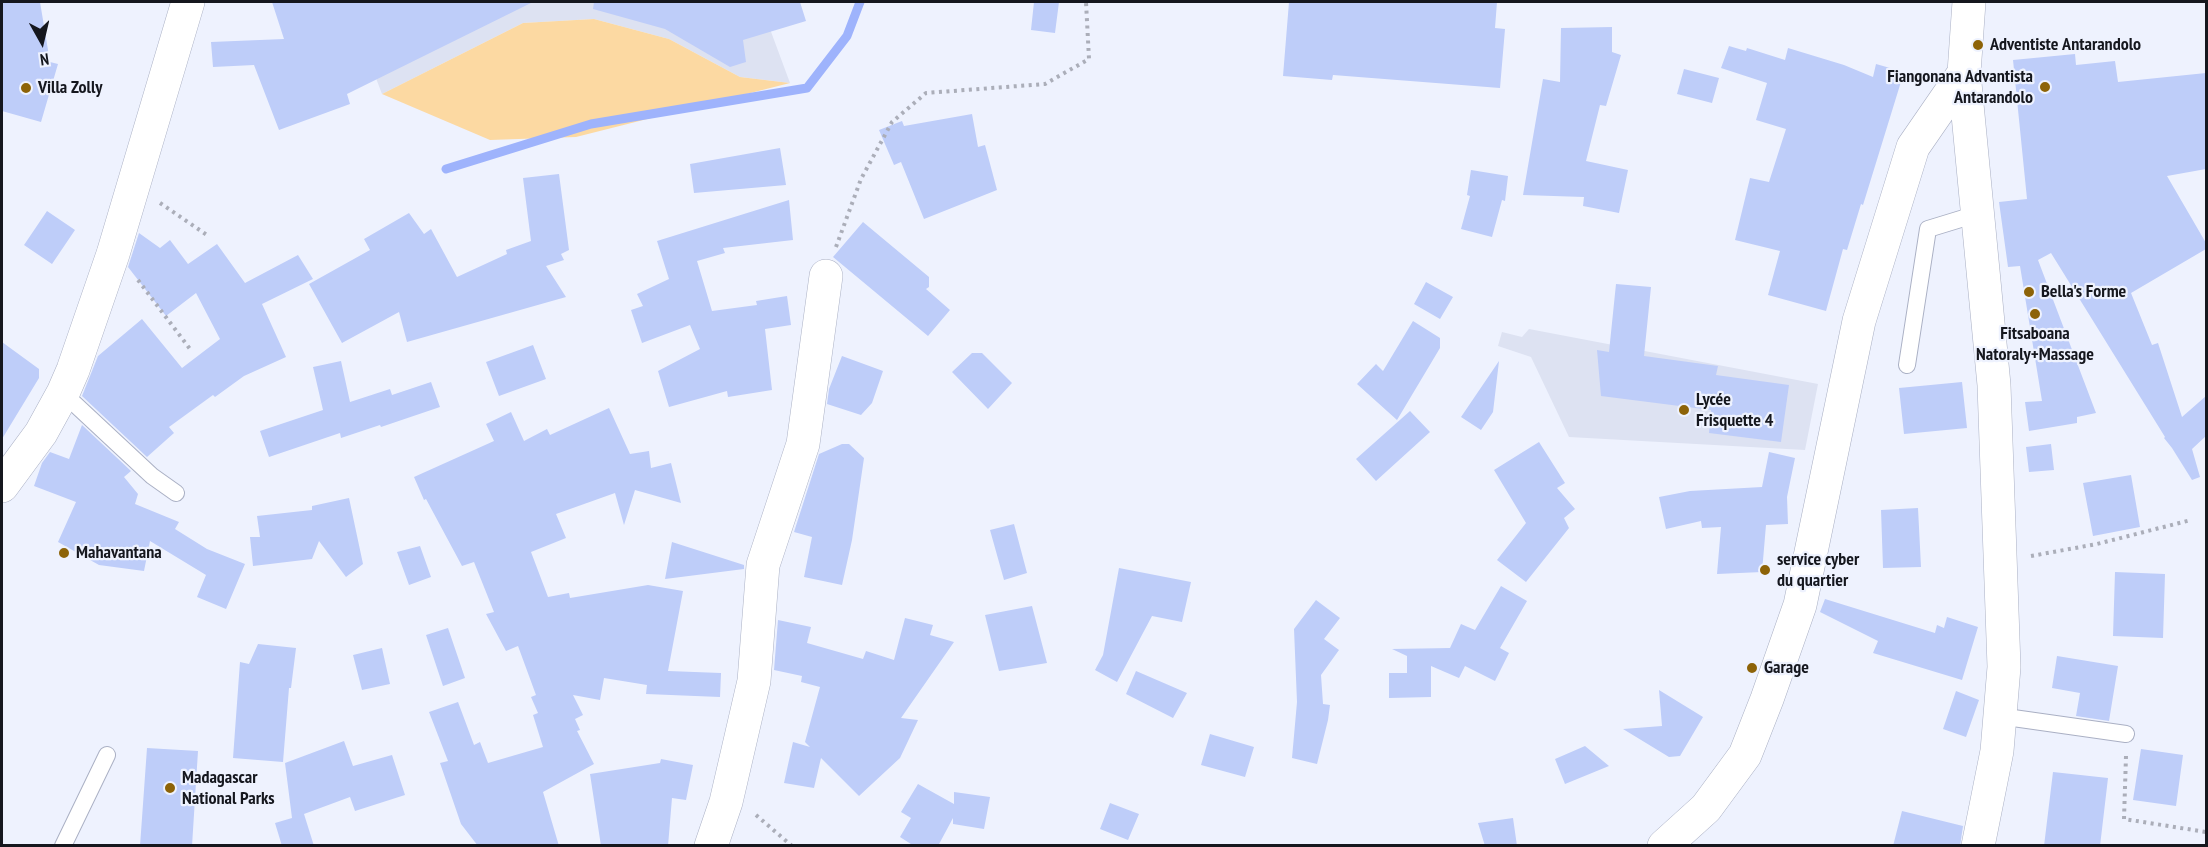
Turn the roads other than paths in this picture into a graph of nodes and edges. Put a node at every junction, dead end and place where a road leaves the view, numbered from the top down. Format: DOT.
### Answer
graph roads {
  1 [pos="188,2"];
  2 [pos="1969,2"];
  3 [pos="1964,73"];
  4 [pos="1977,214"];
  5 [pos="826,276"];
  6 [pos="1907,365"];
  7 [pos="63,393"];
  8 [pos="2,486"];
  9 [pos="176,493"];
  10 [pos="1999,716"];
  11 [pos="2126,734"];
  12 [pos="107,755"];
  13 [pos="63,846"];
  14 [pos="711,846"];
  15 [pos="1664,846"];
  16 [pos="1978,846"];
  1 -- 7 [label="street"];
  2 -- 3 [label="street"];
  3 -- 4 [label="street"];
  3 -- 15 [label="street"];
  4 -- 6 [label="lane"];
  4 -- 10 [label="street"];
  5 -- 14 [label="street"];
  7 -- 8 [label="street"];
  7 -- 9 [label="lane"];
  10 -- 11 [label="lane"];
  10 -- 16 [label="street"];
  12 -- 13 [label="lane"];
}
